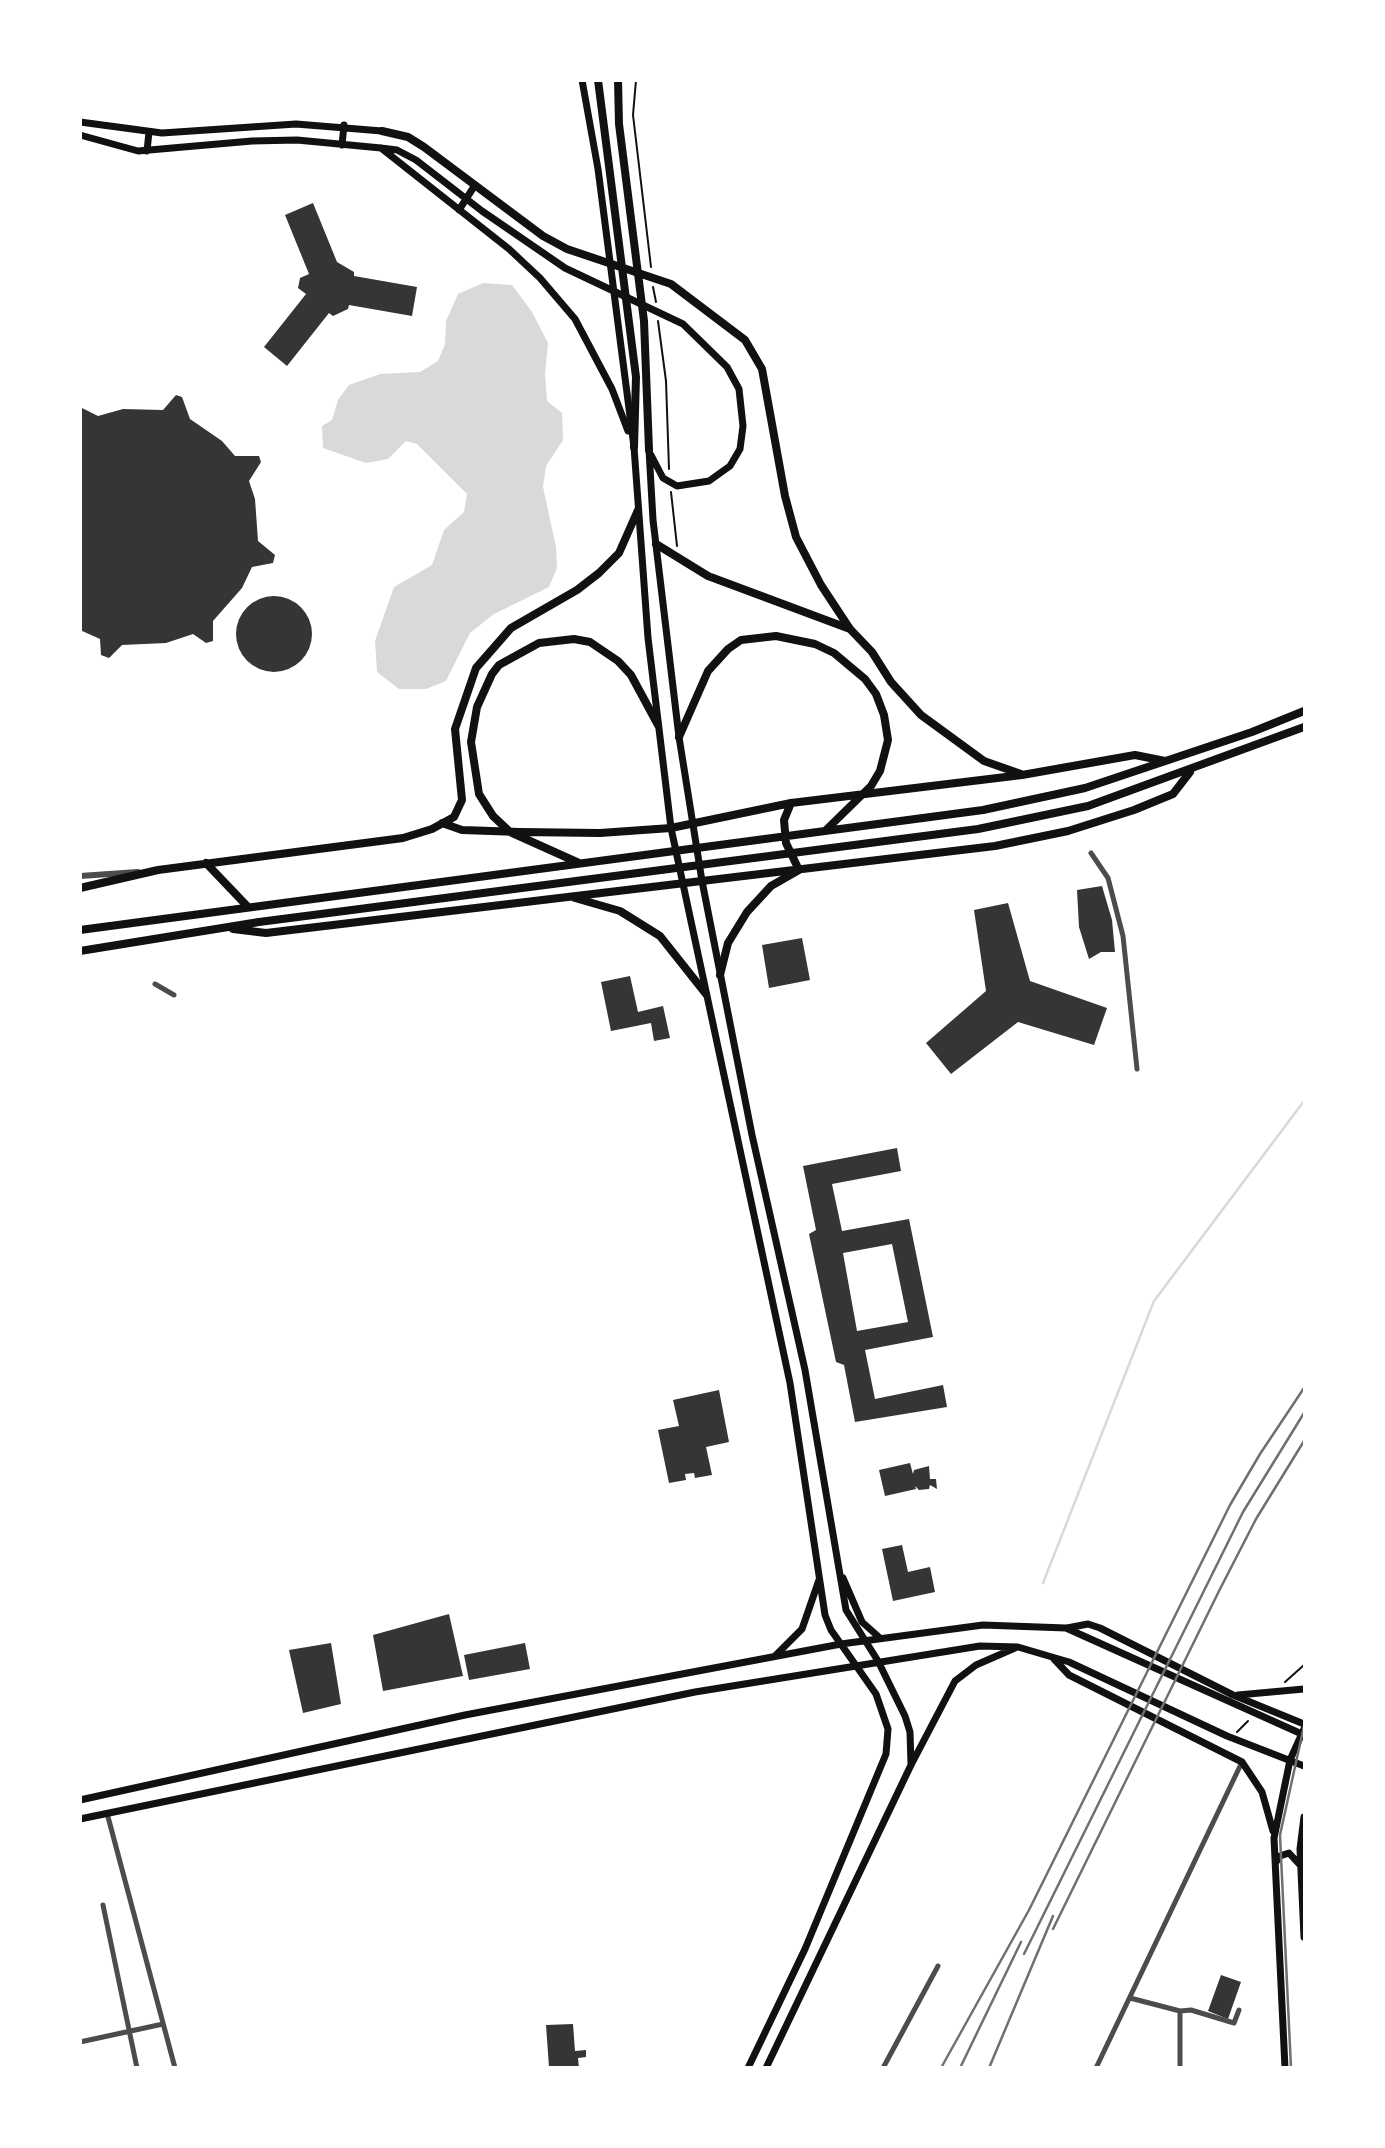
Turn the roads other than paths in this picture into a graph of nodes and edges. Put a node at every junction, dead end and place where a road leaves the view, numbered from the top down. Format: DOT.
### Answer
graph roads {
  1 [pos="582,80"];
  2 [pos="618,80"];
  3 [pos="599,84"];
  4 [pos="80,122"];
  5 [pos="344,125"];
  6 [pos="382,131"];
  7 [pos="149,132"];
  8 [pos="203,132"];
  9 [pos="80,135"];
  10 [pos="342,145"];
  11 [pos="204,146"];
  12 [pos="381,148"];
  13 [pos="147,151"];
  14 [pos="475,185"];
  15 [pos="466,198"];
  16 [pos="458,210"];
  17 [pos="634,447"];
  18 [pos="649,450"];
  19 [pos="638,510"];
  20 [pos="656,544"];
  21 [pos="850,629"];
  22 [pos="1304,711"];
  23 [pos="658,725"];
  24 [pos="1304,727"];
  25 [pos="679,737"];
  26 [pos="1168,762"];
  27 [pos="1192,769"];
  28 [pos="1023,775"];
  29 [pos="791,803"];
  30 [pos="442,823"];
  31 [pos="694,824"];
  32 [pos="671,828"];
  33 [pos="826,830"];
  34 [pos="1091,853"];
  35 [pos="206,863"];
  36 [pos="579,863"];
  37 [pos="158,870"];
  38 [pos="799,870"];
  39 [pos="80,876"];
  40 [pos="682,881"];
  41 [pos="702,881"];
  42 [pos="80,888"];
  43 [pos="569,896"];
  44 [pos="248,907"];
  45 [pos="220,928"];
  46 [pos="80,929"];
  47 [pos="80,951"];
  48 [pos="720,975"];
  49 [pos="155,984"];
  50 [pos="706,994"];
  51 [pos="174,995"];
  52 [pos="1137,1069"];
  53 [pos="839,1572"];
  54 [pos="821,1573"];
  55 [pos="1066,1629"];
  56 [pos="881,1638"];
  57 [pos="866,1640"];
  58 [pos="841,1644"];
  59 [pos="1018,1647"];
  60 [pos="1052,1656"];
  61 [pos="772,1657"];
  62 [pos="878,1661"];
  63 [pos="854,1665"];
  64 [pos="1304,1689"];
  65 [pos="1233,1695"];
  66 [pos="1303,1730"];
  67 [pos="1227,1736"];
  68 [pos="1220,1750"];
  69 [pos="1290,1760"];
  70 [pos="1242,1762"];
  71 [pos="911,1765"];
  72 [pos="1304,1766"];
  73 [pos="80,1800"];
  74 [pos="107,1813"];
  75 [pos="80,1819"];
  76 [pos="1304,1819"];
  77 [pos="1275,1839"];
  78 [pos="1276,1866"];
  79 [pos="1300,1866"];
  80 [pos="103,1905"];
  81 [pos="1304,1937"];
  82 [pos="937,1966"];
  83 [pos="1130,1998"];
  84 [pos="1239,2010"];
  85 [pos="1180,2011"];
  86 [pos="163,2024"];
  87 [pos="128,2030"];
  88 [pos="80,2042"];
  89 [pos="137,2067"];
  90 [pos="175,2067"];
  91 [pos="748,2067"];
  92 [pos="766,2067"];
  93 [pos="883,2067"];
  94 [pos="1096,2067"];
  95 [pos="1180,2067"];
  96 [pos="1285,2067"];
  1 -- 17 [label="main road"];
  2 -- 18 [label="main road"];
  3 -- 17 [label="main road"];
  4 -- 7 [label="main road"];
  5 -- 6 [label="main road"];
  5 -- 8 [label="main road"];
  5 -- 10 [label="main road"];
  6 -- 14 [label="main road"];
  7 -- 8 [label="main road"];
  7 -- 13 [label="main road"];
  8 -- 11 [label="main road"];
  9 -- 13 [label="main road"];
  10 -- 11 [label="main road"];
  10 -- 12 [label="main road"];
  11 -- 13 [label="main road"];
  12 -- 15 [label="main road"];
  12 -- 16 [label="main road"];
  14 -- 15 [label="main road"];
  14 -- 21 [label="main road"];
  15 -- 16 [label="main road"];
  15 -- 18 [label="main road"];
  16 -- 17 [label="main road"];
  17 -- 19 [label="main road"];
  18 -- 20 [label="main road"];
  19 -- 23 [label="main road"];
  19 -- 30 [label="main road"];
  20 -- 21 [label="main road"];
  20 -- 25 [label="main road"];
  21 -- 28 [label="main road"];
  22 -- 26 [label="main road"];
  23 -- 32 [label="main road"];
  23 -- 36 [label="main road"];
  24 -- 27 [label="main road"];
  25 -- 31 [label="main road"];
  25 -- 33 [label="main road"];
  26 -- 28 [label="main road"];
  26 -- 33 [label="main road"];
  27 -- 38 [label="main road"];
  27 -- 45 [label="main road"];
  28 -- 29 [label="main road"];
  29 -- 31 [label="main road"];
  29 -- 38 [label="main road"];
  30 -- 32 [label="main road"];
  30 -- 35 [label="main road"];
  31 -- 32 [label="main road"];
  31 -- 41 [label="main road"];
  32 -- 40 [label="main road"];
  33 -- 36 [label="main road"];
  34 -- 52 [label="street"];
  35 -- 37 [label="main road"];
  35 -- 44 [label="main road"];
  36 -- 44 [label="main road"];
  37 -- 39 [label="street"];
  37 -- 42 [label="main road"];
  38 -- 41 [label="main road"];
  38 -- 48 [label="main road"];
  40 -- 41 [label="main road"];
  40 -- 43 [label="main road"];
  40 -- 50 [label="main road"];
  41 -- 48 [label="main road"];
  43 -- 45 [label="main road"];
  43 -- 50 [label="main road"];
  44 -- 46 [label="main road"];
  45 -- 47 [label="main road"];
  48 -- 53 [label="main road"];
  49 -- 51 [label="street"];
  50 -- 54 [label="main road"];
  53 -- 56 [label="main road"];
  53 -- 57 [label="main road"];
  54 -- 58 [label="main road"];
  54 -- 61 [label="main road"];
  55 -- 56 [label="main road"];
  55 -- 65 [label="main road"];
  55 -- 66 [label="main road"];
  56 -- 57 [label="main road"];
  57 -- 58 [label="main road"];
  57 -- 62 [label="main road"];
  58 -- 61 [label="main road"];
  58 -- 63 [label="main road"];
  59 -- 60 [label="main road"];
  59 -- 62 [label="main road"];
  59 -- 71 [label="main road"];
  60 -- 67 [label="main road"];
  60 -- 68 [label="main road"];
  61 -- 73 [label="main road"];
  62 -- 63 [label="main road"];
  62 -- 71 [label="main road"];
  63 -- 74 [label="main road"];
  63 -- 91 [label="main road"];
  64 -- 65 [label="main road"];
  65 -- 66 [label="main road"];
  66 -- 69 [label="main road"];
  67 -- 68 [label="main road"];
  67 -- 69 [label="main road"];
  68 -- 70 [label="main road"];
  69 -- 72 [label="main road"];
  69 -- 77 [label="main road"];
  70 -- 77 [label="main road"];
  70 -- 83 [label="street"];
  71 -- 92 [label="main road"];
  74 -- 75 [label="main road"];
  74 -- 86 [label="street"];
  76 -- 79 [label="main road"];
  77 -- 78 [label="main road"];
  78 -- 79 [label="main road"];
  78 -- 96 [label="main road"];
  79 -- 81 [label="main road"];
  80 -- 87 [label="street"];
  82 -- 93 [label="street"];
  83 -- 85 [label="street"];
  83 -- 94 [label="street"];
  84 -- 85 [label="street"];
  85 -- 95 [label="street"];
  86 -- 87 [label="street"];
  86 -- 90 [label="street"];
  87 -- 88 [label="street"];
  87 -- 89 [label="street"];
}
